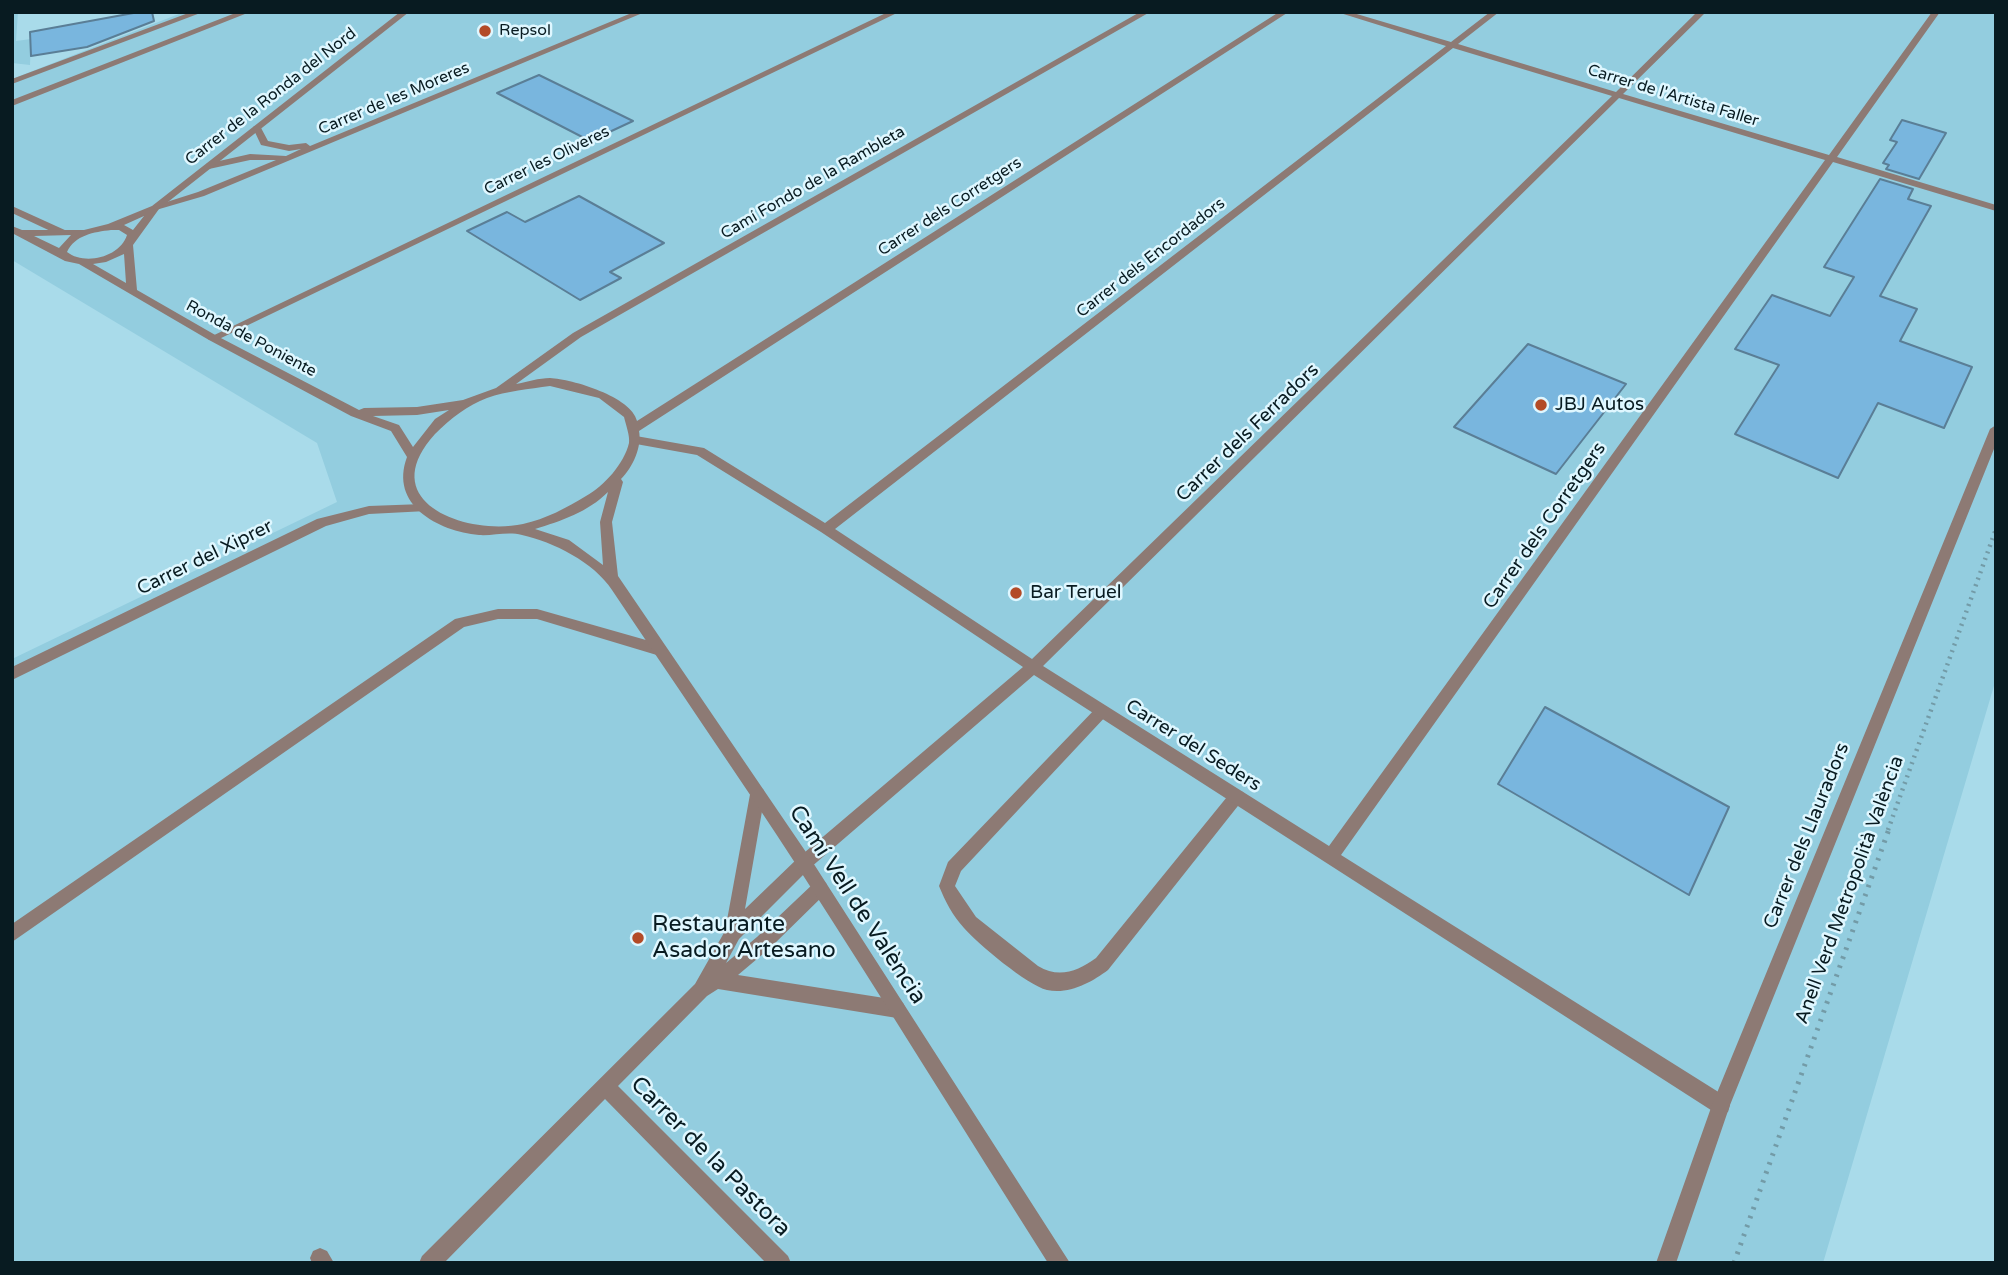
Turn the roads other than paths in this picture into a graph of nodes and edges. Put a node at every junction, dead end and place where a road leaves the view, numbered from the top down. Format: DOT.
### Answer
graph roads {
  1 [pos="199,12"];
  2 [pos="246,12"];
  3 [pos="405,12"];
  4 [pos="641,12"];
  5 [pos="895,12"];
  6 [pos="1146,12"];
  7 [pos="1266,12"];
  8 [pos="1341,12"];
  9 [pos="1495,12"];
  10 [pos="1702,12"];
  11 [pos="1936,12"];
  12 [pos="1283,13"];
  13 [pos="1454,44"];
  14 [pos="13,82"];
  15 [pos="1618,94"];
  16 [pos="12,103"];
  17 [pos="257,128"];
  18 [pos="324,144"];
  19 [pos="290,158"];
  20 [pos="1829,158"];
  21 [pos="209,166"];
  22 [pos="156,207"];
  23 [pos="1996,208"];
  24 [pos="12,209"];
  25 [pos="111,227"];
  26 [pos="18,231"];
  27 [pos="87,232"];
  28 [pos="64,233"];
  29 [pos="130,242"];
  30 [pos="62,253"];
  31 [pos="82,262"];
  32 [pos="132,292"];
  33 [pos="213,338"];
  34 [pos="501,389"];
  35 [pos="466,403"];
  36 [pos="355,413"];
  37 [pos="1996,429"];
  38 [pos="636,434"];
  39 [pos="412,456"];
  40 [pos="617,481"];
  41 [pos="423,508"];
  42 [pos="514,528"];
  43 [pos="826,529"];
  44 [pos="611,576"];
  45 [pos="660,650"];
  46 [pos="1033,667"];
  47 [pos="12,674"];
  48 [pos="1102,711"];
  49 [pos="757,794"];
  50 [pos="1237,797"];
  51 [pos="1331,856"];
  52 [pos="804,863"];
  53 [pos="820,888"];
  54 [pos="733,933"];
  55 [pos="12,934"];
  56 [pos="709,985"];
  57 [pos="897,1009"];
  58 [pos="604,1085"];
  59 [pos="1721,1105"];
  60 [pos="429,1263"];
  61 [pos="781,1263"];
  62 [pos="1060,1263"];
  63 [pos="1666,1263"];
  1 -- 14 [label="street"];
  2 -- 16 [label="street"];
  3 -- 17 [label="street, Carrer de la Ronda del Nord"];
  4 -- 18 [label="street, Carrer de les Moreres"];
  5 -- 33 [label="street, Carrer les Oliveres"];
  6 -- 34 [label="street, Camí Fondo de la Rambleta"];
  7 -- 12 [label="street"];
  8 -- 13 [label="street, Carrer de l'Artista Faller"];
  9 -- 13 [label="street, Carrer dels Encordadors"];
  10 -- 15 [label="street, Carrer dels Ferradors"];
  11 -- 20 [label="street, Carrer dels Corretgers"];
  12 -- 38 [label="street, Carrer dels Corretgers"];
  13 -- 15 [label="street, Carrer de l'Artista Faller"];
  13 -- 43 [label="street, Carrer dels Encordadors"];
  14 -- 16 [label="street"];
  15 -- 20 [label="street, Carrer de l'Artista Faller"];
  15 -- 46 [label="street, Carrer dels Ferradors"];
  17 -- 18 [label="street"];
  17 -- 21 [label="street, Carrer de la Ronda del Nord"];
  18 -- 19 [label="street, Carrer de les Moreres"];
  19 -- 21 [label="street"];
  19 -- 22 [label="street, Carrer de les Moreres"];
  20 -- 23 [label="street, Carrer de l'Artista Faller"];
  20 -- 51 [label="street, Carrer dels Corretgers"];
  21 -- 22 [label="street, Carrer de la Ronda del Nord"];
  22 -- 25 [label="street, Carrer de la Ronda del Nord"];
  22 -- 29 [label="street, Carrer de la Ronda del Nord"];
  24 -- 28 [label="street"];
  25 -- 27 [label="street, Carrer de la Ronda del Nord"];
  25 -- 29 [label="street"];
  26 -- 28 [label="street, Carrer de la Ronda del Nord"];
  26 -- 30 [label="street, Ronda de Poniente"];
  27 -- 28 [label="street, Carrer de la Ronda del Nord"];
  27 -- 30 [label="street"];
  29 -- 31 [label="street"];
  29 -- 32 [label="street"];
  30 -- 31 [label="street, Ronda de Poniente"];
  31 -- 32 [label="street, Ronda de Poniente"];
  32 -- 33 [label="street, Ronda de Poniente"];
  33 -- 36 [label="street, Ronda de Poniente"];
  34 -- 35 [label="street"];
  34 -- 38 [label="street"];
  35 -- 36 [label="street, Ronda de Poniente"];
  35 -- 39 [label="street"];
  36 -- 39 [label="street, Ronda de Poniente"];
  37 -- 59 [label="street, Carrer dels Llauradors"];
  38 -- 40 [label="street"];
  38 -- 43 [label="street, Carrer del Seders"];
  39 -- 41 [label="street"];
  40 -- 42 [label="street"];
  40 -- 44 [label="street, Camí Vell de València"];
  41 -- 42 [label="street"];
  41 -- 47 [label="street, Carrer del Xiprer"];
  42 -- 44 [label="street, Camí Vell de València"];
  43 -- 46 [label="street, Carrer del Seders"];
  44 -- 45 [label="street, Camí Vell de València"];
  45 -- 49 [label="street, Camí Vell de València"];
  45 -- 55 [label="street"];
  46 -- 48 [label="street, Carrer del Seders"];
  46 -- 52 [label="street, Carrer dels Ferradors"];
  48 -- 50 [label="street, Carrer del Seders"];
  48 -- 50 [label="street"];
  49 -- 52 [label="street, Camí Vell de València"];
  49 -- 54 [label="street, Carrer de la Pastora"];
  50 -- 51 [label="street, Carrer del Seders"];
  51 -- 59 [label="street, Carrer del Seders"];
  52 -- 53 [label="street, Camí Vell de València"];
  52 -- 54 [label="street, Carrer de la Pastora"];
  53 -- 56 [label="street, Carrer de la Pastora"];
  53 -- 57 [label="street, Camí Vell de València"];
  54 -- 56 [label="street, Carrer de la Pastora"];
  56 -- 57 [label="street"];
  56 -- 58 [label="street, Carrer de la Pastora"];
  57 -- 62 [label="street, Camí Vell de València"];
  58 -- 60 [label="street, Carrer de la Pastora"];
  58 -- 61 [label="street, Carrer de la Pastora"];
  59 -- 63 [label="street, Carrer dels Llauradors"];
}
